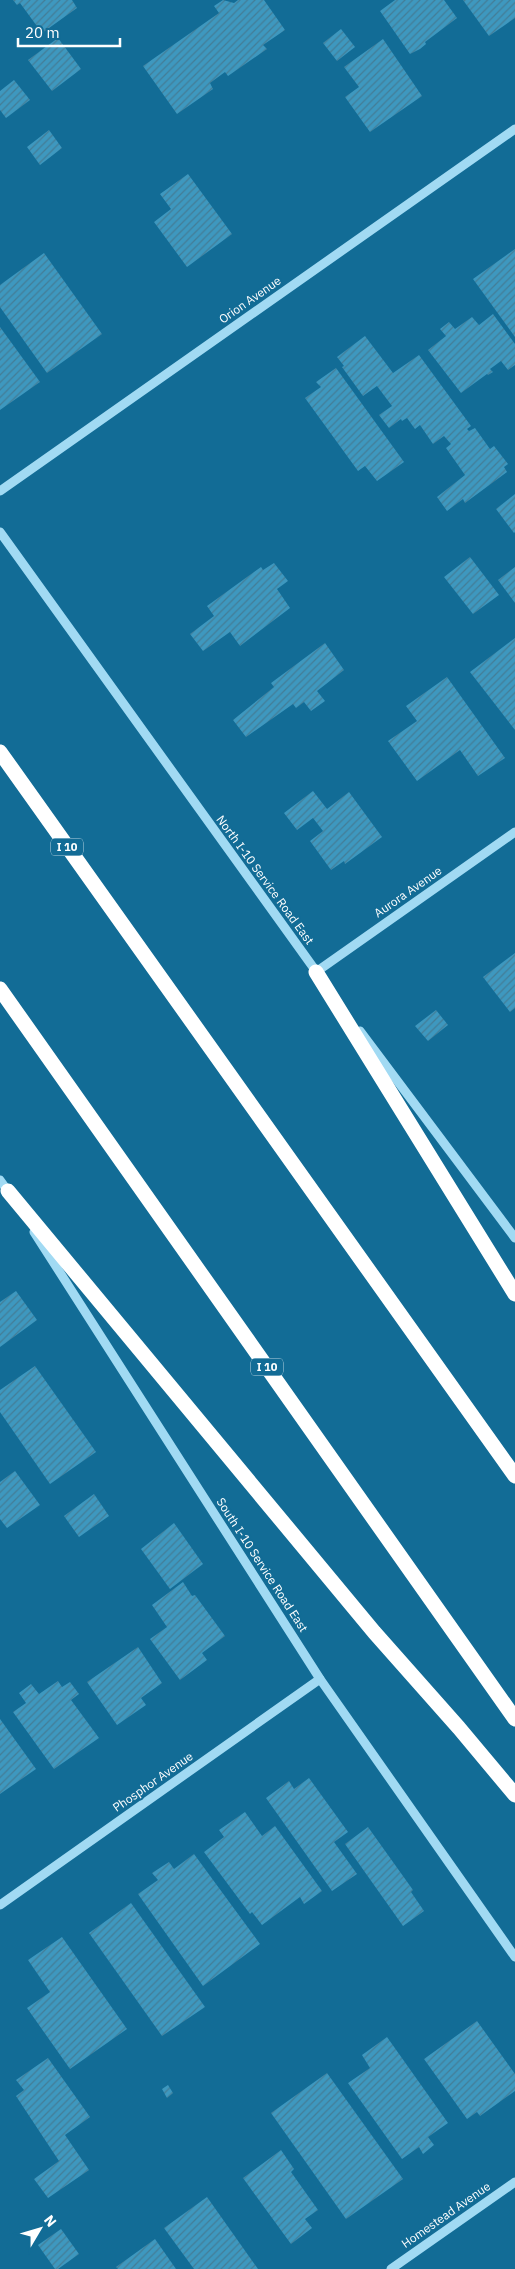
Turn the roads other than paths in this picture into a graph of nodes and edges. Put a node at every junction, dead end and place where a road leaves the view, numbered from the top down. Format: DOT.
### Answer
graph roads {
  1 [pos="515,129"];
  2 [pos="0,492"];
  3 [pos="0,532"];
  4 [pos="0,752"];
  5 [pos="515,832"];
  6 [pos="316,972"];
  7 [pos="0,989"];
  8 [pos="3,1189"];
  9 [pos="515,1238"];
  10 [pos="515,1294"];
  11 [pos="515,1476"];
  12 [pos="320,1679"];
  13 [pos="515,1719"];
  14 [pos="515,1795"];
  15 [pos="0,1905"];
  16 [pos="515,1957"];
  17 [pos="515,2182"];
  18 [pos="391,2269"];
  1 -- 2 [label="street, Orion Avenue"];
  3 -- 6 [label="street, North I-10 Service Road East"];
  4 -- 11 [label="highway, I 10"];
  5 -- 6 [label="street, Aurora Avenue"];
  6 -- 9 [label="street, North I-10 Service Road East"];
  6 -- 10 [label="highway"];
  7 -- 13 [label="highway, I 10"];
  8 -- 12 [label="street, South I-10 Service Road East"];
  8 -- 14 [label="highway"];
  12 -- 15 [label="street, Phosphor Avenue"];
  12 -- 16 [label="street, South I-10 Service Road East"];
  17 -- 18 [label="street, Homestead Avenue"];
}
